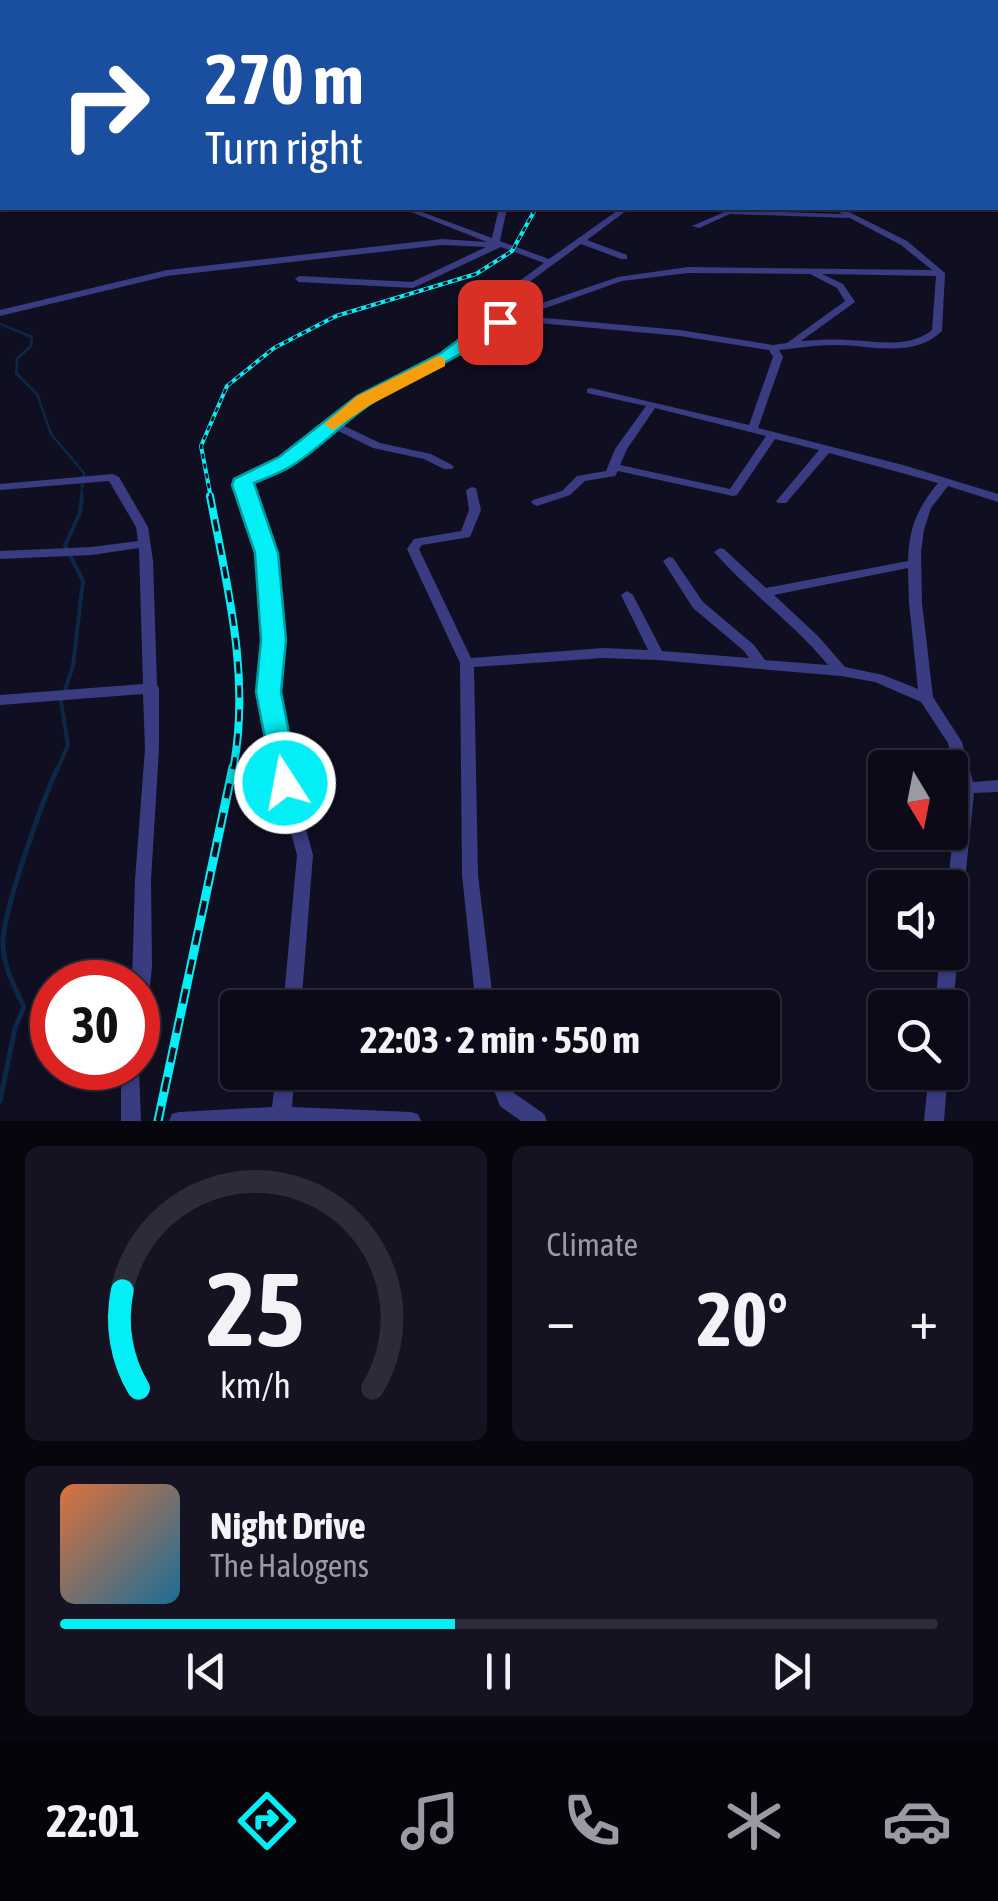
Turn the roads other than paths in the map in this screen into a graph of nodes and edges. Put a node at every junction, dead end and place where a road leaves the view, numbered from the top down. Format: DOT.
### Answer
graph roads {
  1 [pos="411,210"];
  2 [pos="504,210"];
  3 [pos="623,210"];
  4 [pos="840,210"];
  5 [pos="854,218"];
  6 [pos="696,226"];
  7 [pos="580,241"];
  8 [pos="498,244"];
  9 [pos="624,257"];
  10 [pos="548,262"];
  11 [pos="942,273"];
  12 [pos="299,279"];
  13 [pos="730,284"];
  14 [pos="497,305"];
  15 [pos="0,313"];
  16 [pos="515,317"];
  17 [pos="487,326"];
  18 [pos="790,345"];
  19 [pos="774,348"];
  20 [pos="591,391"];
  21 [pos="652,404"];
  22 [pos="333,425"];
  23 [pos="752,428"];
  24 [pos="774,434"];
  25 [pos="827,448"];
  26 [pos="448,466"];
  27 [pos="614,467"];
  28 [pos="946,481"];
  29 [pos="0,486"];
  30 [pos="472,490"];
  31 [pos="998,498"];
  32 [pos="782,501"];
  33 [pos="537,502"];
  34 [pos="144,544"];
  35 [pos="720,552"];
  36 [pos="0,555"];
  37 [pos="669,562"];
  38 [pos="916,563"];
  39 [pos="762,593"];
  40 [pos="627,595"];
  41 [pos="658,654"];
  42 [pos="467,663"];
  43 [pos="761,664"];
  44 [pos="842,671"];
  45 [pos="152,688"];
  46 [pos="926,698"];
  47 [pos="0,700"];
  48 [pos="957,750"];
  49 [pos="998,786"];
  50 [pos="968,788"];
  51 [pos="142,960"];
  52 [pos="294,990"];
  53 [pos="484,990"];
  54 [pos="130,1090"];
  55 [pos="284,1090"];
  56 [pos="503,1090"];
  57 [pos="937,1090"];
  58 [pos="282,1116"];
  59 [pos="131,1121"];
  60 [pos="179,1121"];
  61 [pos="410,1121"];
  62 [pos="538,1121"];
  63 [pos="934,1121"];
  1 -- 8 [label="street"];
  2 -- 8 [label="street"];
  3 -- 7 [label="street"];
  4 -- 5 [label="street"];
  5 -- 6 [label="street"];
  5 -- 11 [label="street"];
  7 -- 9 [label="street"];
  7 -- 10 [label="street"];
  8 -- 10 [label="street"];
  8 -- 12 [label="street"];
  8 -- 15 [label="street"];
  10 -- 14 [label="street"];
  11 -- 16 [label="street"];
  11 -- 18 [label="street"];
  13 -- 18 [label="street"];
  14 -- 16 [label="street"];
  14 -- 17 [label="street"];
  16 -- 17 [label="street"];
  16 -- 19 [label="street"];
  17 -- 22 [label="street"];
  18 -- 19 [label="street"];
  19 -- 23 [label="street"];
  20 -- 21 [label="street"];
  21 -- 23 [label="street"];
  21 -- 27 [label="street"];
  22 -- 26 [label="street"];
  22 -- 52 [label="street"];
  23 -- 24 [label="street"];
  24 -- 25 [label="street"];
  24 -- 27 [label="street"];
  25 -- 28 [label="street"];
  25 -- 32 [label="street"];
  27 -- 33 [label="street"];
  28 -- 31 [label="street"];
  28 -- 38 [label="street"];
  29 -- 34 [label="street"];
  30 -- 42 [label="street"];
  34 -- 36 [label="street"];
  34 -- 45 [label="street"];
  35 -- 39 [label="street"];
  37 -- 43 [label="street"];
  38 -- 39 [label="street"];
  38 -- 46 [label="street"];
  39 -- 44 [label="street"];
  40 -- 41 [label="street"];
  41 -- 42 [label="street"];
  41 -- 43 [label="street"];
  42 -- 53 [label="street"];
  43 -- 44 [label="street"];
  44 -- 46 [label="street"];
  45 -- 47 [label="street"];
  45 -- 51 [label="street"];
  46 -- 48 [label="street"];
  49 -- 50 [label="street"];
  54 -- 59 [label="street"];
  55 -- 58 [label="street"];
  56 -- 62 [label="street"];
  57 -- 63 [label="street"];
  58 -- 60 [label="street"];
  58 -- 61 [label="street"];
}
